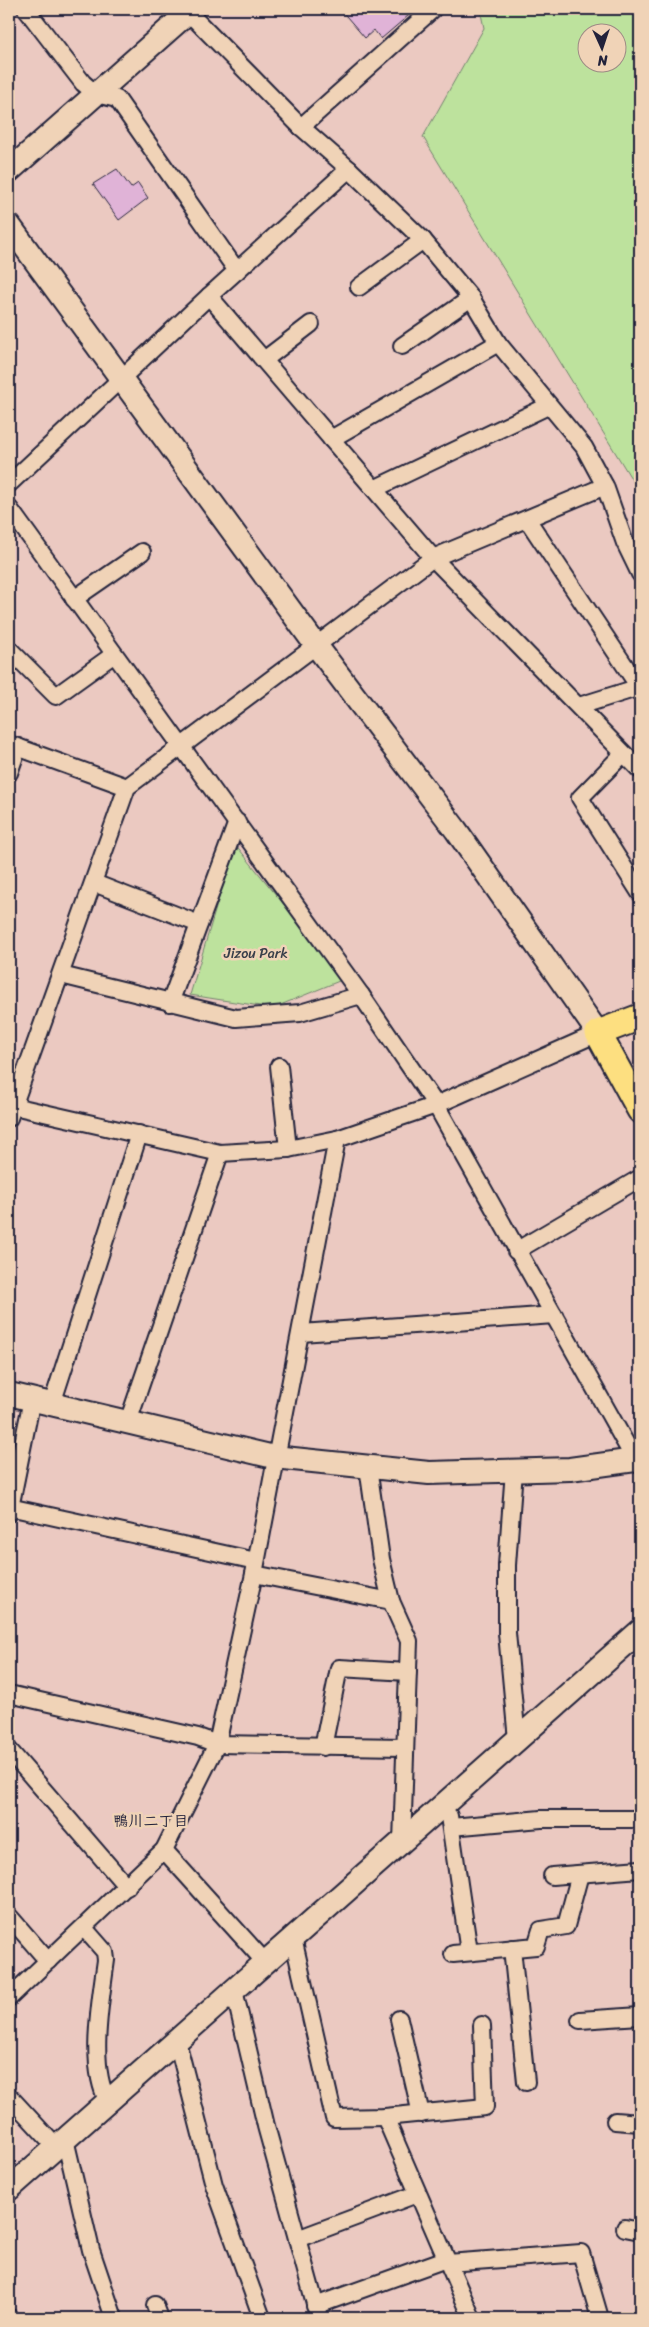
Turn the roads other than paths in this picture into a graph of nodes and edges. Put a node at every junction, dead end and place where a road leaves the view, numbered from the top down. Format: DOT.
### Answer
graph roads {
  1 [pos="26,9"];
  2 [pos="433,9"];
  3 [pos="188,10"];
  4 [pos="96,94"];
  5 [pos="301,128"];
  6 [pos="349,169"];
  7 [pos="9,171"];
  8 [pos="9,225"];
  9 [pos="423,240"];
  10 [pos="237,271"];
  11 [pos="359,287"];
  12 [pos="209,296"];
  13 [pos="471,298"];
  14 [pos="312,324"];
  15 [pos="498,343"];
  16 [pos="402,346"];
  17 [pos="264,360"];
  18 [pos="121,377"];
  19 [pos="548,406"];
  20 [pos="331,439"];
  21 [pos="9,484"];
  22 [pos="605,486"];
  23 [pos="374,489"];
  24 [pos="9,508"];
  25 [pos="527,519"];
  26 [pos="142,552"];
  27 [pos="434,558"];
  28 [pos="640,574"];
  29 [pos="74,599"];
  30 [pos="315,644"];
  31 [pos="9,649"];
  32 [pos="113,655"];
  33 [pos="640,687"];
  34 [pos="578,706"];
  35 [pos="14,746"];
  36 [pos="179,746"];
  37 [pos="622,754"];
  38 [pos="640,770"];
  39 [pos="9,773"];
  40 [pos="127,787"];
  41 [pos="237,822"];
  42 [pos="94,883"];
  43 [pos="640,893"];
  44 [pos="199,924"];
  45 [pos="61,975"];
  46 [pos="361,995"];
  47 [pos="170,1004"];
  48 [pos="640,1017"];
  49 [pos="598,1033"];
  50 [pos="279,1066"];
  51 [pos="436,1105"];
  52 [pos="10,1109"];
  53 [pos="640,1110"];
  54 [pos="138,1134"];
  55 [pos="337,1140"];
  56 [pos="288,1149"];
  57 [pos="220,1152"];
  58 [pos="640,1178"];
  59 [pos="516,1251"];
  60 [pos="554,1315"];
  61 [pos="301,1333"];
  62 [pos="9,1394"];
  63 [pos="42,1402"];
  64 [pos="128,1422"];
  65 [pos="274,1458"];
  66 [pos="638,1461"];
  67 [pos="368,1467"];
  68 [pos="514,1470"];
  69 [pos="10,1509"];
  70 [pos="255,1567"];
  71 [pos="391,1601"];
  72 [pos="640,1631"];
  73 [pos="408,1672"];
  74 [pos="9,1694"];
  75 [pos="517,1740"];
  76 [pos="217,1744"];
  77 [pos="323,1747"];
  78 [pos="404,1747"];
  79 [pos="9,1750"];
  80 [pos="446,1802"];
  81 [pos="640,1819"];
  82 [pos="451,1827"];
  83 [pos="402,1842"];
  84 [pos="164,1850"];
  85 [pos="640,1869"];
  86 [pos="580,1874"];
  87 [pos="552,1876"];
  88 [pos="128,1887"];
  89 [pos="9,1916"];
  90 [pos="84,1928"];
  91 [pos="293,1938"];
  92 [pos="512,1948"];
  93 [pos="48,1961"];
  94 [pos="265,1962"];
  95 [pos="234,1990"];
  96 [pos="9,1998"];
  97 [pos="640,2016"];
  98 [pos="399,2019"];
  99 [pos="580,2020"];
  100 [pos="482,2025"];
  101 [pos="177,2041"];
  102 [pos="526,2082"];
  103 [pos="9,2096"];
  104 [pos="108,2101"];
  105 [pos="421,2114"];
  106 [pos="385,2118"];
  107 [pos="615,2121"];
  108 [pos="640,2123"];
  109 [pos="61,2143"];
  110 [pos="9,2189"];
  111 [pos="417,2194"];
  112 [pos="297,2239"];
  113 [pos="447,2261"];
  114 [pos="317,2312"];
  115 [pos="114,2318"];
  116 [pos="262,2318"];
  117 [pos="472,2318"];
  118 [pos="600,2318"];
  1 -- 4 [label="street"];
  2 -- 5 [label="street"];
  3 -- 4 [label="street"];
  3 -- 5 [label="street"];
  4 -- 7 [label="street"];
  4 -- 10 [label="street"];
  5 -- 6 [label="street"];
  6 -- 9 [label="street"];
  6 -- 10 [label="street"];
  8 -- 18 [label="street"];
  9 -- 11 [label="street"];
  9 -- 13 [label="street"];
  10 -- 12 [label="street"];
  12 -- 17 [label="street"];
  12 -- 18 [label="street"];
  13 -- 15 [label="street"];
  13 -- 16 [label="street"];
  14 -- 17 [label="street"];
  15 -- 19 [label="street"];
  15 -- 20 [label="street"];
  17 -- 20 [label="street"];
  18 -- 21 [label="street"];
  18 -- 30 [label="street"];
  19 -- 22 [label="street"];
  19 -- 23 [label="street"];
  20 -- 23 [label="street"];
  22 -- 25 [label="street"];
  22 -- 28 [label="street"];
  23 -- 27 [label="street"];
  24 -- 29 [label="street"];
  25 -- 27 [label="street"];
  25 -- 33 [label="street"];
  26 -- 29 [label="street"];
  27 -- 30 [label="street"];
  27 -- 34 [label="street"];
  29 -- 32 [label="street"];
  30 -- 36 [label="street"];
  30 -- 49 [label="street"];
  31 -- 32 [label="street"];
  32 -- 36 [label="street"];
  33 -- 34 [label="street"];
  34 -- 37 [label="street"];
  35 -- 39 [label="street"];
  35 -- 40 [label="street"];
  36 -- 40 [label="street"];
  36 -- 41 [label="street"];
  37 -- 38 [label="street"];
  37 -- 43 [label="street"];
  40 -- 42 [label="street"];
  41 -- 44 [label="street"];
  41 -- 46 [label="street"];
  42 -- 44 [label="street"];
  42 -- 45 [label="street"];
  44 -- 47 [label="street"];
  45 -- 47 [label="street"];
  45 -- 52 [label="street"];
  46 -- 47 [label="street"];
  46 -- 51 [label="street"];
  48 -- 49 [label="main road"];
  49 -- 51 [label="street"];
  49 -- 53 [label="main road"];
  50 -- 56 [label="street"];
  51 -- 55 [label="street"];
  51 -- 59 [label="street"];
  52 -- 54 [label="street"];
  54 -- 57 [label="street"];
  54 -- 63 [label="street"];
  55 -- 56 [label="street"];
  55 -- 61 [label="street"];
  56 -- 57 [label="street"];
  57 -- 64 [label="street"];
  58 -- 59 [label="street"];
  59 -- 60 [label="street"];
  60 -- 61 [label="street"];
  60 -- 66 [label="street"];
  61 -- 65 [label="street"];
  62 -- 63 [label="street"];
  63 -- 64 [label="street"];
  63 -- 69 [label="street"];
  64 -- 65 [label="street"];
  65 -- 67 [label="street"];
  65 -- 70 [label="street"];
  66 -- 68 [label="street"];
  67 -- 68 [label="street"];
  67 -- 71 [label="street"];
  68 -- 75 [label="street"];
  69 -- 70 [label="street"];
  70 -- 71 [label="street"];
  70 -- 76 [label="street"];
  71 -- 73 [label="street"];
  72 -- 75 [label="street"];
  73 -- 77 [label="street"];
  73 -- 78 [label="street"];
  74 -- 76 [label="street"];
  75 -- 80 [label="street"];
  76 -- 77 [label="street"];
  76 -- 84 [label="street"];
  77 -- 78 [label="street"];
  78 -- 83 [label="street"];
  79 -- 88 [label="street"];
  80 -- 82 [label="street"];
  80 -- 83 [label="street"];
  81 -- 82 [label="street"];
  82 -- 92 [label="street"];
  83 -- 91 [label="street"];
  84 -- 88 [label="street"];
  84 -- 94 [label="street"];
  85 -- 86 [label="street"];
  86 -- 87 [label="street"];
  86 -- 92 [label="street"];
  88 -- 90 [label="street"];
  89 -- 93 [label="street"];
  90 -- 93 [label="street"];
  90 -- 104 [label="street"];
  91 -- 94 [label="street"];
  91 -- 106 [label="street"];
  92 -- 102 [label="street"];
  93 -- 96 [label="street"];
  94 -- 95 [label="street"];
  95 -- 101 [label="street"];
  95 -- 112 [label="street"];
  97 -- 99 [label="street"];
  98 -- 105 [label="street"];
  100 -- 105 [label="street"];
  101 -- 104 [label="street"];
  101 -- 116 [label="street"];
  103 -- 109 [label="street"];
  104 -- 109 [label="street"];
  105 -- 106 [label="street"];
  106 -- 111 [label="street"];
  107 -- 108 [label="street"];
  109 -- 110 [label="street"];
  109 -- 115 [label="street"];
  111 -- 112 [label="street"];
  111 -- 113 [label="street"];
  112 -- 114 [label="street"];
  113 -- 114 [label="street"];
  113 -- 117 [label="street"];
  113 -- 118 [label="street"];
}
